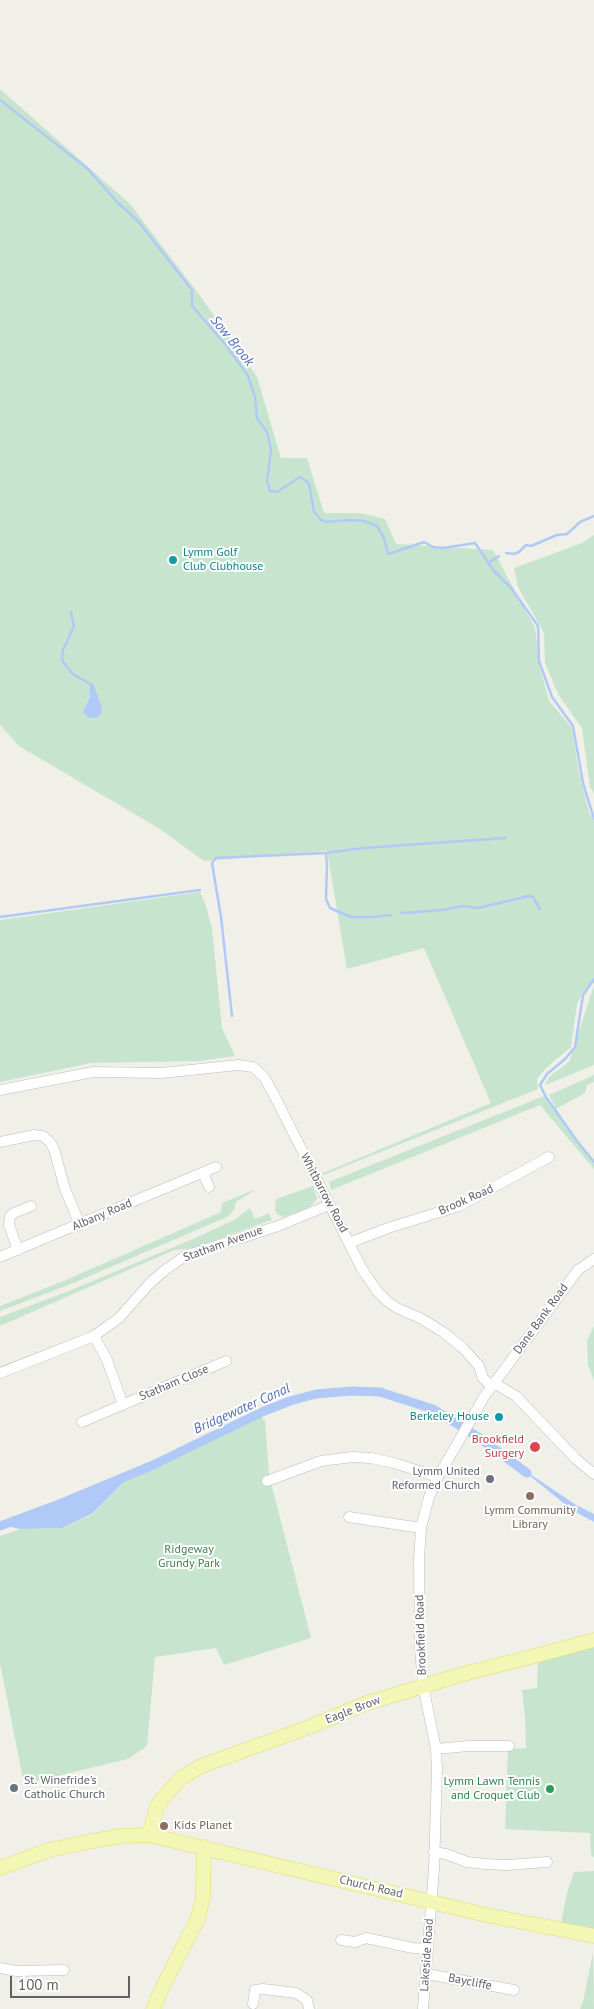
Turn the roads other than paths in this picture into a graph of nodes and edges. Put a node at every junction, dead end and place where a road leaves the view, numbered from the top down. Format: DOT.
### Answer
graph roads {
  1 [pos="0,1090"];
  2 [pos="0,1142"];
  3 [pos="549,1157"];
  4 [pos="216,1167"];
  5 [pos="203,1172"];
  6 [pos="209,1187"];
  7 [pos="31,1206"];
  8 [pos="330,1206"];
  9 [pos="80,1224"];
  10 [pos="350,1242"];
  11 [pos="18,1250"];
  12 [pos="0,1257"];
  13 [pos="594,1259"];
  14 [pos="94,1336"];
  15 [pos="226,1361"];
  16 [pos="0,1373"];
  17 [pos="493,1385"];
  18 [pos="123,1405"];
  19 [pos="82,1422"];
  20 [pos="594,1474"];
  21 [pos="438,1477"];
  22 [pos="267,1481"];
  23 [pos="350,1518"];
  24 [pos="421,1528"];
  25 [pos="594,1640"];
  26 [pos="423,1685"];
  27 [pos="509,1746"];
  28 [pos="436,1749"];
  29 [pos="149,1835"];
  30 [pos="204,1847"];
  31 [pos="434,1852"];
  32 [pos="547,1862"];
  33 [pos="0,1868"];
  34 [pos="431,1901"];
  35 [pos="594,1936"];
  36 [pos="341,1940"];
  37 [pos="428,1949"];
  38 [pos="0,1968"];
  39 [pos="64,1970"];
  40 [pos="427,1974"];
  41 [pos="514,1990"];
  42 [pos="253,2004"];
  43 [pos="153,2009"];
  44 [pos="309,2009"];
  45 [pos="423,2009"];
  1 -- 8 [label="street, Whitbarrow Road"];
  2 -- 9 [label="street"];
  3 -- 10 [label="street, Brook Road"];
  4 -- 5 [label="street, Albany Road"];
  5 -- 6 [label="street"];
  5 -- 9 [label="street, Albany Road"];
  7 -- 11 [label="street"];
  8 -- 10 [label="street, Whitbarrow Road"];
  8 -- 14 [label="street, Statham Avenue"];
  9 -- 11 [label="street, Albany Road"];
  10 -- 17 [label="street, Whitbarrow Road"];
  11 -- 12 [label="street, Albany Road"];
  13 -- 17 [label="street, Dane Bank Road"];
  14 -- 16 [label="street, Statham Avenue"];
  14 -- 18 [label="street, Statham Close"];
  15 -- 18 [label="street, Statham Close"];
  17 -- 20 [label="street"];
  17 -- 21 [label="street, Brookfield Road"];
  18 -- 19 [label="street, Statham Close"];
  21 -- 22 [label="street"];
  21 -- 24 [label="street, Brookfield Road"];
  23 -- 24 [label="street"];
  24 -- 26 [label="street, Brookfield Road"];
  25 -- 26 [label="main road, Eagle Brow"];
  26 -- 28 [label="street, Brookfield Road"];
  26 -- 29 [label="main road, Eagle Brow"];
  27 -- 28 [label="street"];
  28 -- 31 [label="street, Brookfield Road"];
  29 -- 30 [label="main road, Church Road"];
  29 -- 33 [label="main road, Church Road"];
  30 -- 34 [label="main road, Church Road"];
  30 -- 43 [label="main road"];
  31 -- 32 [label="street"];
  31 -- 34 [label="street, Brookfield Road"];
  34 -- 35 [label="main road, Church Road"];
  34 -- 37 [label="street, Lakeside Road"];
  36 -- 37 [label="street"];
  37 -- 40 [label="street, Lakeside Road"];
  38 -- 39 [label="street"];
  40 -- 41 [label="street, Baycliffe"];
  40 -- 45 [label="street, Lakeside Road"];
  42 -- 44 [label="street"];
}
